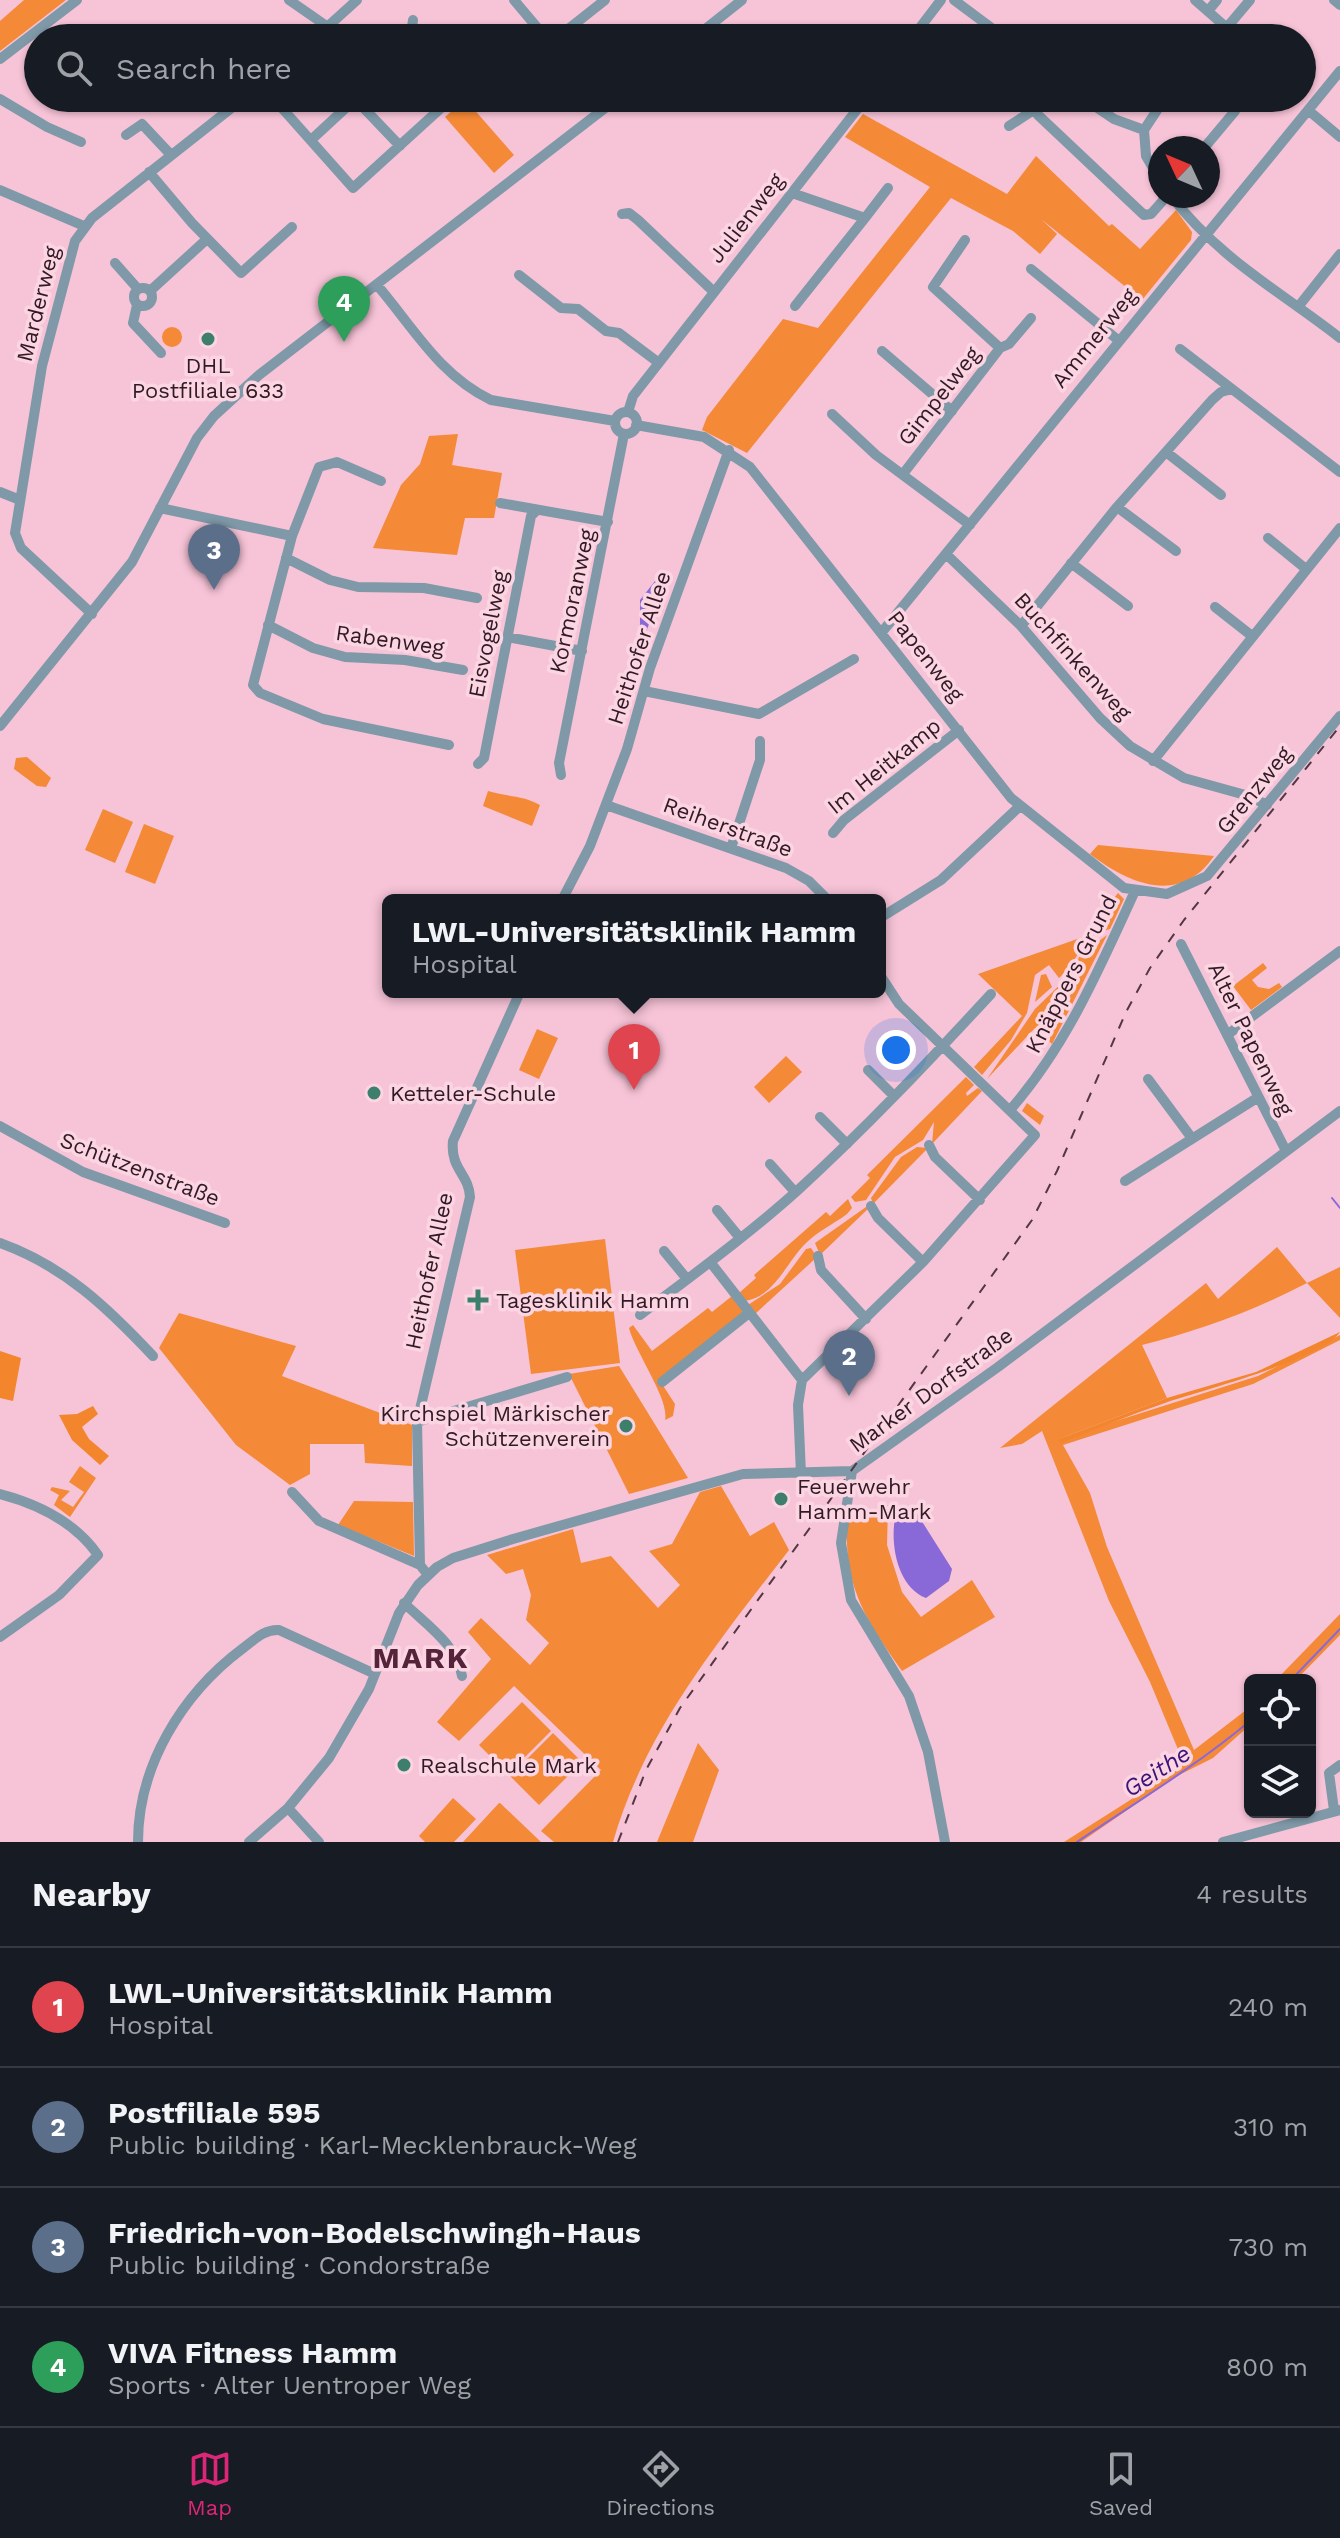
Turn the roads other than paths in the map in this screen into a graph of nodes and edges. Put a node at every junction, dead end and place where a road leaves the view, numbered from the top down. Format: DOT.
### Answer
graph roads {
  1 [pos="77,0"];
  2 [pos="289,0"];
  3 [pos="357,0"];
  4 [pos="514,0"];
  5 [pos="605,0"];
  6 [pos="742,0"];
  7 [pos="941,0"];
  8 [pos="954,0"];
  9 [pos="1195,0"];
  10 [pos="1217,0"];
  11 [pos="1250,0"];
  12 [pos="1334,0"];
  13 [pos="1340,5"];
  14 [pos="1208,11"];
  15 [pos="413,20"];
  16 [pos="46,24"];
  17 [pos="324,24"];
  18 [pos="331,24"];
  19 [pos="412,24"];
  20 [pos="534,24"];
  21 [pos="575,24"];
  22 [pos="713,24"];
  23 [pos="923,24"];
  24 [pos="986,24"];
  25 [pos="1223,24"];
  26 [pos="1230,24"];
  27 [pos="24,41"];
  28 [pos="0,59"];
  29 [pos="1340,71"];
  30 [pos="0,99"];
  31 [pos="1316,100"];
  32 [pos="223,112"];
  33 [pos="286,112"];
  34 [pos="341,112"];
  35 [pos="368,112"];
  36 [pos="437,112"];
  37 [pos="590,112"];
  38 [pos="855,112"];
  39 [pos="1030,112"];
  40 [pos="1038,112"];
  41 [pos="1104,112"];
  42 [pos="1156,112"];
  43 [pos="1234,112"];
  44 [pos="1306,112"];
  45 [pos="1310,112"];
  46 [pos="1009,126"];
  47 [pos="1144,130"];
  48 [pos="126,135"];
  49 [pos="1214,136"];
  50 [pos="1340,137"];
  51 [pos="311,140"];
  52 [pos="81,142"];
  53 [pos="400,146"];
  54 [pos="171,155"];
  55 [pos="1148,159"];
  56 [pos="149,172"];
  57 [pos="888,188"];
  58 [pos="0,190"];
  59 [pos="792,193"];
  60 [pos="1157,208"];
  61 [pos="1180,208"];
  62 [pos="622,214"];
  63 [pos="865,218"];
  64 [pos="84,226"];
  65 [pos="292,227"];
  66 [pos="1204,236"];
  67 [pos="207,239"];
  68 [pos="965,240"];
  69 [pos="1340,254"];
  70 [pos="115,263"];
  71 [pos="1031,269"];
  72 [pos="519,275"];
  73 [pos="377,285"];
  74 [pos="138,289"];
  75 [pos="150,291"];
  76 [pos="714,292"];
  77 [pos="137,305"];
  78 [pos="795,306"];
  79 [pos="1298,307"];
  80 [pos="1031,318"];
  81 [pos="1340,338"];
  82 [pos="1118,340"];
  83 [pos="1000,348"];
  84 [pos="1180,349"];
  85 [pos="882,351"];
  86 [pos="161,353"];
  87 [pos="659,363"];
  88 [pos="1232,389"];
  89 [pos="952,411"];
  90 [pos="628,412"];
  91 [pos="832,414"];
  92 [pos="615,421"];
  93 [pos="636,425"];
  94 [pos="624,434"];
  95 [pos="729,450"];
  96 [pos="1166,452"];
  97 [pos="1340,472"];
  98 [pos="903,474"];
  99 [pos="381,481"];
  100 [pos="0,492"];
  101 [pos="1221,495"];
  102 [pos="20,500"];
  103 [pos="500,503"];
  104 [pos="1117,507"];
  105 [pos="160,508"];
  106 [pos="536,511"];
  107 [pos="608,522"];
  108 [pos="970,525"];
  109 [pos="1340,528"];
  110 [pos="292,536"];
  111 [pos="1268,538"];
  112 [pos="1176,551"];
  113 [pos="946,554"];
  114 [pos="286,558"];
  115 [pos="1071,563"];
  116 [pos="1306,569"];
  117 [pos="477,598"];
  118 [pos="1128,606"];
  119 [pos="1215,607"];
  120 [pos="92,614"];
  121 [pos="268,625"];
  122 [pos="1021,626"];
  123 [pos="882,632"];
  124 [pos="1252,636"];
  125 [pos="507,637"];
  126 [pos="582,651"];
  127 [pos="854,659"];
  128 [pos="463,670"];
  129 [pos="644,691"];
  130 [pos="1340,716"];
  131 [pos="0,726"];
  132 [pos="959,730"];
  133 [pos="760,741"];
  134 [pos="449,745"];
  135 [pos="1153,761"];
  136 [pos="478,764"];
  137 [pos="561,775"];
  138 [pos="606,805"];
  139 [pos="1267,805"];
  140 [pos="1020,806"];
  141 [pos="833,833"];
  142 [pos="731,848"];
  143 [pos="1194,885"];
  144 [pos="1135,891"];
  145 [pos="565,894"];
  146 [pos="821,894"];
  147 [pos="886,914"];
  148 [pos="1181,944"];
  149 [pos="1340,951"];
  150 [pos="886,984"];
  151 [pos="991,994"];
  152 [pos="517,998"];
  153 [pos="1227,1035"];
  154 [pos="942,1046"];
  155 [pos="868,1070"];
  156 [pos="1148,1079"];
  157 [pos="894,1096"];
  158 [pos="1257,1098"];
  159 [pos="1010,1110"];
  160 [pos="1340,1111"];
  161 [pos="820,1117"];
  162 [pos="0,1126"];
  163 [pos="1191,1137"];
  164 [pos="847,1144"];
  165 [pos="929,1145"];
  166 [pos="1286,1151"];
  167 [pos="770,1164"];
  168 [pos="1125,1181"];
  169 [pos="795,1192"];
  170 [pos="980,1200"];
  171 [pos="871,1206"];
  172 [pos="717,1210"];
  173 [pos="225,1223"];
  174 [pos="740,1238"];
  175 [pos="0,1243"];
  176 [pos="664,1251"];
  177 [pos="818,1256"];
  178 [pos="923,1262"];
  179 [pos="711,1263"];
  180 [pos="687,1279"];
  181 [pos="749,1313"];
  182 [pos="640,1315"];
  183 [pos="866,1319"];
  184 [pos="153,1356"];
  185 [pos="567,1377"];
  186 [pos="802,1380"];
  187 [pos="662,1382"];
  188 [pos="417,1422"];
  189 [pos="852,1471"];
  190 [pos="801,1474"];
  191 [pos="292,1492"];
  192 [pos="0,1494"];
  193 [pos="420,1565"];
  194 [pos="428,1575"];
  195 [pos="404,1603"];
  196 [pos="0,1637"];
  197 [pos="375,1674"];
  198 [pos="462,1676"];
  199 [pos="1340,1765"];
  200 [pos="288,1808"];
  201 [pos="1337,1810"];
  202 [pos="138,1842"];
  203 [pos="249,1842"];
  204 [pos="319,1842"];
  205 [pos="945,1842"];
  206 [pos="1223,1842"];
  1 -- 16 [label="street"];
  2 -- 17 [label="street"];
  3 -- 18 [label="street"];
  4 -- 20 [label="street"];
  5 -- 21 [label="street"];
  6 -- 22 [label="street"];
  7 -- 23 [label="street"];
  8 -- 24 [label="street"];
  9 -- 14 [label="street"];
  10 -- 14 [label="street"];
  11 -- 26 [label="street"];
  12 -- 13 [label="street"];
  14 -- 25 [label="street"];
  15 -- 19 [label="street"];
  27 -- 28 [label="street"];
  29 -- 31 [label="street, Ammerweg"];
  30 -- 52 [label="street"];
  32 -- 54 [label="street, Marderweg"];
  33 -- 51 [label="street"];
  34 -- 51 [label="street"];
  35 -- 53 [label="street"];
  36 -- 53 [label="street"];
  37 -- 73 [label="street"];
  38 -- 59 [label="street, Julienweg"];
  39 -- 46 [label="street"];
  40 -- 60 [label="street"];
  41 -- 47 [label="street"];
  42 -- 47 [label="street"];
  43 -- 49 [label="street"];
  44 -- 66 [label="street, Ammerweg"];
  45 -- 50 [label="street"];
  47 -- 55 [label="street"];
  48 -- 54 [label="street"];
  51 -- 53 [label="street"];
  54 -- 56 [label="street, Marderweg"];
  56 -- 64 [label="street, Marderweg"];
  56 -- 67 [label="street"];
  57 -- 63 [label="street"];
  58 -- 64 [label="street"];
  59 -- 63 [label="street"];
  59 -- 76 [label="street, Julienweg"];
  61 -- 66 [label="street"];
  62 -- 76 [label="street"];
  63 -- 78 [label="street"];
  64 -- 102 [label="street, Marderweg"];
  65 -- 67 [label="street"];
  66 -- 79 [label="street"];
  66 -- 82 [label="street, Ammerweg"];
  67 -- 75 [label="street"];
  68 -- 83 [label="street"];
  69 -- 79 [label="street"];
  70 -- 74 [label="street"];
  71 -- 82 [label="street"];
  72 -- 87 [label="street"];
  73 -- 92 [label="street"];
  73 -- 105 [label="street"];
  74 -- 75 [label="street"];
  74 -- 77 [label="street"];
  75 -- 77 [label="street"];
  76 -- 87 [label="street, Julienweg"];
  77 -- 86 [label="street"];
  79 -- 81 [label="street"];
  80 -- 83 [label="street, Gimpelweg"];
  82 -- 108 [label="street, Ammerweg"];
  83 -- 89 [label="street, Gimpelweg"];
  84 -- 88 [label="street"];
  85 -- 89 [label="street"];
  87 -- 90 [label="street, Julienweg"];
  88 -- 96 [label="street"];
  88 -- 97 [label="street"];
  89 -- 98 [label="street, Gimpelweg"];
  90 -- 92 [label="street"];
  90 -- 93 [label="street"];
  91 -- 98 [label="street"];
  92 -- 94 [label="street"];
  93 -- 94 [label="street"];
  93 -- 95 [label="street, Papenweg"];
  94 -- 107 [label="street, Kormoranweg"];
  95 -- 123 [label="street, Papenweg"];
  95 -- 129 [label="street, Heithofer Allee"];
  96 -- 101 [label="street"];
  96 -- 104 [label="street"];
  98 -- 108 [label="street, Gimpelweg"];
  99 -- 110 [label="street"];
  100 -- 102 [label="street"];
  102 -- 120 [label="street, Marderweg"];
  103 -- 106 [label="street"];
  104 -- 112 [label="street"];
  104 -- 115 [label="street"];
  105 -- 110 [label="street"];
  105 -- 120 [label="street"];
  106 -- 107 [label="street"];
  106 -- 125 [label="street, Eisvogelweg"];
  107 -- 126 [label="street, Kormoranweg"];
  108 -- 113 [label="street, Ammerweg"];
  109 -- 116 [label="street"];
  110 -- 114 [label="street"];
  111 -- 116 [label="street"];
  113 -- 122 [label="street, Buchfinkenweg"];
  113 -- 123 [label="street, Ammerweg"];
  114 -- 117 [label="street"];
  114 -- 121 [label="street"];
  115 -- 118 [label="street"];
  115 -- 122 [label="street"];
  116 -- 124 [label="street"];
  119 -- 124 [label="street"];
  120 -- 131 [label="street"];
  121 -- 128 [label="street, Rabenweg"];
  121 -- 134 [label="street"];
  122 -- 135 [label="street, Buchfinkenweg"];
  123 -- 132 [label="street, Papenweg"];
  124 -- 135 [label="street"];
  125 -- 126 [label="street"];
  125 -- 136 [label="street, Eisvogelweg"];
  126 -- 137 [label="street, Kormoranweg"];
  127 -- 129 [label="street"];
  129 -- 138 [label="street, Heithofer Allee"];
  130 -- 139 [label="street, Grenzweg"];
  132 -- 140 [label="street, Papenweg"];
  132 -- 141 [label="street, Im Heitkamp"];
  133 -- 142 [label="street"];
  135 -- 139 [label="street, Buchfinkenweg"];
  138 -- 142 [label="street, Reiherstraße"];
  138 -- 145 [label="street, Heithofer Allee"];
  139 -- 143 [label="street, Grenzweg"];
  140 -- 144 [label="street, Papenweg"];
  140 -- 147 [label="street"];
  142 -- 146 [label="street, Reiherstraße"];
  143 -- 144 [label="street, Papenweg"];
  144 -- 159 [label="street, Knäppers Grund"];
  148 -- 153 [label="street, Alter Papenweg"];
  149 -- 153 [label="street"];
  150 -- 154 [label="street"];
  151 -- 154 [label="street"];
  152 -- 188 [label="street, Heithofer Allee"];
  153 -- 158 [label="street, Alter Papenweg"];
  154 -- 157 [label="street"];
  154 -- 159 [label="street"];
  155 -- 157 [label="street"];
  156 -- 163 [label="street"];
  157 -- 164 [label="street"];
  158 -- 163 [label="street"];
  158 -- 166 [label="street, Alter Papenweg"];
  159 -- 170 [label="street"];
  160 -- 166 [label="street, Marker Dorfstraße"];
  161 -- 164 [label="street"];
  162 -- 173 [label="street, Schützenstraße"];
  163 -- 168 [label="street"];
  164 -- 169 [label="street"];
  165 -- 170 [label="street"];
  166 -- 189 [label="street, Marker Dorfstraße"];
  167 -- 169 [label="street"];
  169 -- 174 [label="street"];
  170 -- 178 [label="street"];
  171 -- 178 [label="street"];
  172 -- 174 [label="street"];
  174 -- 179 [label="street"];
  175 -- 184 [label="street"];
  176 -- 180 [label="street"];
  177 -- 183 [label="street"];
  178 -- 183 [label="street"];
  179 -- 180 [label="street"];
  179 -- 181 [label="street"];
  180 -- 182 [label="street"];
  181 -- 186 [label="street"];
  181 -- 187 [label="street"];
  183 -- 186 [label="street"];
  185 -- 188 [label="street"];
  186 -- 190 [label="street"];
  188 -- 193 [label="street, Heithofer Allee"];
  189 -- 190 [label="street, Marker Dorfstraße"];
  189 -- 205 [label="street"];
  190 -- 194 [label="street, Marker Dorfstraße"];
  191 -- 193 [label="street"];
  192 -- 196 [label="street"];
  193 -- 194 [label="street"];
  194 -- 195 [label="street, Marker Dorfstraße"];
  195 -- 197 [label="street, Marker Dorfstraße"];
  195 -- 198 [label="street"];
  197 -- 200 [label="street, Marker Dorfstraße"];
  197 -- 202 [label="street"];
  199 -- 201 [label="street"];
  200 -- 203 [label="street, Marker Dorfstraße"];
  200 -- 204 [label="street"];
  201 -- 206 [label="street"];
}
